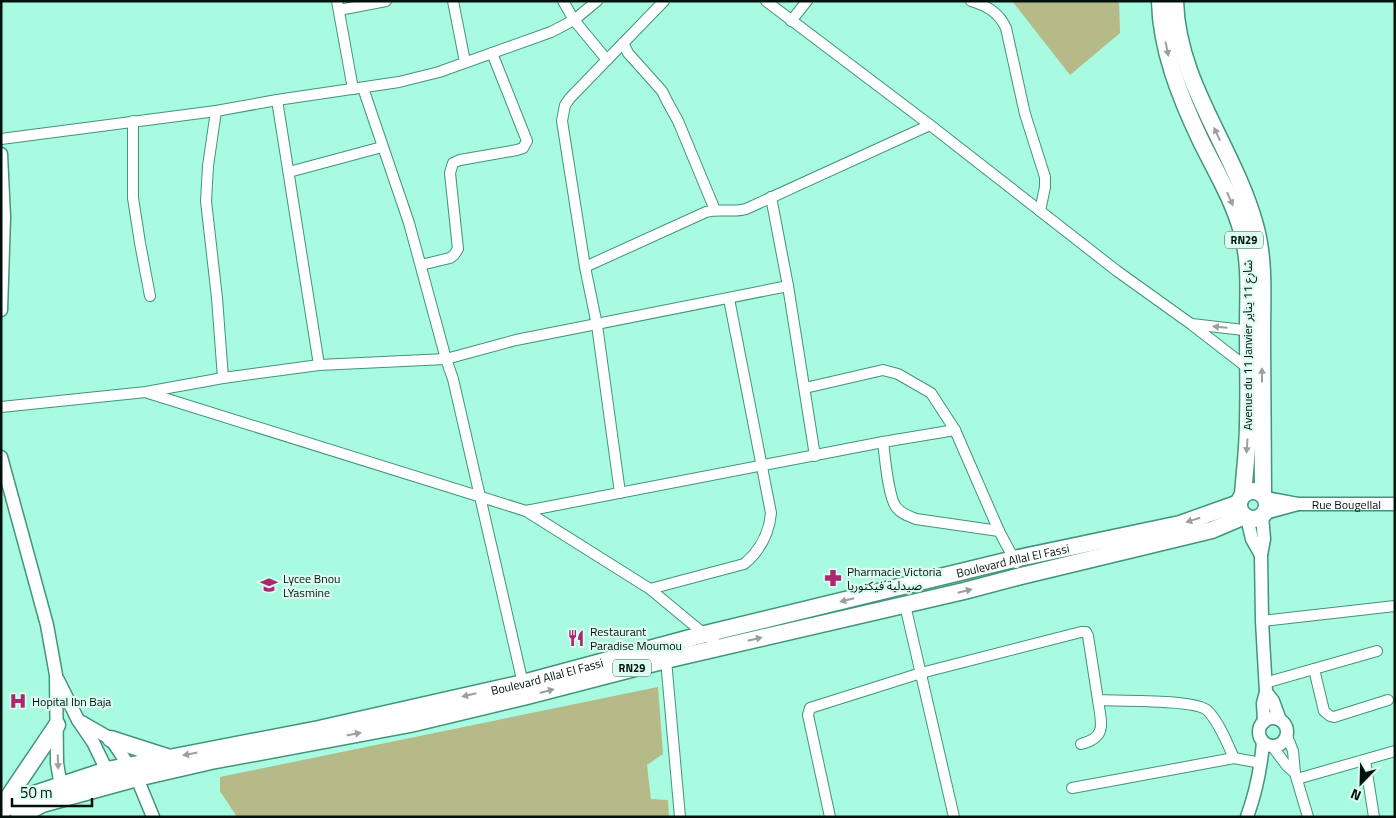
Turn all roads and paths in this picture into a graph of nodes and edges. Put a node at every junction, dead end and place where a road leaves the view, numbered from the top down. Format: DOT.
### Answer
graph roads {
  1 [pos="386,1"];
  2 [pos="452,1"];
  3 [pos="563,1"];
  4 [pos="597,1"];
  5 [pos="664,1"];
  6 [pos="766,1"];
  7 [pos="807,1"];
  8 [pos="971,1"];
  9 [pos="1160,1"];
  10 [pos="1175,1"];
  11 [pos="338,6"];
  12 [pos="574,20"];
  13 [pos="791,21"];
  14 [pos="623,43"];
  15 [pos="492,53"];
  16 [pos="607,60"];
  17 [pos="465,62"];
  18 [pos="358,89"];
  19 [pos="277,100"];
  20 [pos="216,110"];
  21 [pos="134,121"];
  22 [pos="930,125"];
  23 [pos="1,139"];
  24 [pos="382,147"];
  25 [pos="1,154"];
  26 [pos="289,172"];
  27 [pos="3,193"];
  28 [pos="771,197"];
  29 [pos="715,210"];
  30 [pos="1040,211"];
  31 [pos="2,234"];
  32 [pos="421,265"];
  33 [pos="585,268"];
  34 [pos="788,286"];
  35 [pos="150,296"];
  36 [pos="729,299"];
  37 [pos="1,310"];
  38 [pos="1191,324"];
  39 [pos="597,325"];
  40 [pos="1255,332"];
  41 [pos="446,358"];
  42 [pos="319,365"];
  43 [pos="1249,369"];
  44 [pos="223,378"];
  45 [pos="805,388"];
  46 [pos="146,392"];
  47 [pos="1,407"];
  48 [pos="955,430"];
  49 [pos="883,442"];
  50 [pos="815,456"];
  51 [pos="1,457"];
  52 [pos="762,466"];
  53 [pos="620,493"];
  54 [pos="482,498"];
  55 [pos="1395,504"];
  56 [pos="1254,507"];
  57 [pos="526,511"];
  58 [pos="999,531"];
  59 [pos="1014,559"];
  60 [pos="1021,576"];
  61 [pos="650,589"];
  62 [pos="905,605"];
  63 [pos="1395,606"];
  64 [pos="1262,621"];
  65 [pos="705,634"];
  66 [pos="720,647"];
  67 [pos="1377,651"];
  68 [pos="666,660"];
  69 [pos="1314,669"];
  70 [pos="921,673"];
  71 [pos="56,675"];
  72 [pos="1266,687"];
  73 [pos="525,690"];
  74 [pos="1098,700"];
  75 [pos="1388,700"];
  76 [pos="78,720"];
  77 [pos="1280,720"];
  78 [pos="1264,722"];
  79 [pos="57,724"];
  80 [pos="1286,736"];
  81 [pos="111,739"];
  82 [pos="1081,744"];
  83 [pos="1267,744"];
  84 [pos="1395,751"];
  85 [pos="169,758"];
  86 [pos="1234,758"];
  87 [pos="1365,760"];
  88 [pos="1261,763"];
  89 [pos="132,772"];
  90 [pos="1296,776"];
  91 [pos="110,777"];
  92 [pos="1072,788"];
  93 [pos="62,791"];
  94 [pos="1,810"];
  95 [pos="19,817"];
  96 [pos="153,817"];
  97 [pos="680,817"];
  98 [pos="830,817"];
  99 [pos="954,817"];
  100 [pos="1247,817"];
  101 [pos="1308,817"];
  102 [pos="1374,817"];
  1 -- 11 [label="street"];
  2 -- 17 [label="street"];
  3 -- 12 [label="street"];
  4 -- 12 [label="street"];
  5 -- 14 [label="street"];
  6 -- 13 [label="street"];
  7 -- 13 [label="street"];
  8 -- 30 [label="street"];
  9 -- 40 [label="main road, Avenue du 11 Janvier شارع 11 يناير / RN29, one-way"];
  40 -- 10 [label="main road, Avenue du 11 Janvier شارع 11 يناير / RN29, one-way"];
  11 -- 18 [label="street"];
  12 -- 15 [label="street"];
  12 -- 16 [label="street"];
  13 -- 22 [label="street"];
  14 -- 16 [label="street"];
  14 -- 29 [label="street"];
  15 -- 17 [label="street"];
  15 -- 32 [label="street"];
  16 -- 33 [label="street"];
  17 -- 18 [label="street"];
  18 -- 19 [label="street"];
  18 -- 24 [label="street"];
  19 -- 20 [label="street"];
  19 -- 26 [label="street"];
  20 -- 21 [label="street"];
  20 -- 44 [label="street"];
  21 -- 23 [label="street"];
  21 -- 35 [label="street"];
  22 -- 28 [label="street"];
  22 -- 30 [label="street"];
  24 -- 26 [label="street"];
  24 -- 32 [label="street"];
  25 -- 27 [label="street"];
  26 -- 42 [label="street"];
  27 -- 31 [label="street"];
  28 -- 29 [label="street"];
  28 -- 34 [label="street"];
  29 -- 33 [label="street"];
  30 -- 38 [label="street"];
  31 -- 37 [label="street"];
  32 -- 41 [label="street"];
  33 -- 39 [label="street"];
  34 -- 36 [label="street"];
  34 -- 45 [label="street"];
  36 -- 39 [label="street"];
  36 -- 52 [label="street"];
  40 -- 38 [label="street, one-way"];
  38 -- 43 [label="street"];
  39 -- 41 [label="street"];
  39 -- 53 [label="street"];
  40 -- 43 [label="main road, Avenue du 11 Janvier شارع 11 يناير / RN29"];
  56 -- 40 [label="main road, Avenue du 11 Janvier شارع 11 يناير / RN29, one-way"];
  41 -- 42 [label="street"];
  41 -- 54 [label="street"];
  42 -- 44 [label="street"];
  43 -- 56 [label="main road, Avenue du 11 Janvier شارع 11 يناير / RN29, one-way"];
  44 -- 46 [label="street"];
  45 -- 48 [label="street"];
  45 -- 50 [label="street"];
  46 -- 47 [label="street"];
  46 -- 54 [label="street"];
  48 -- 49 [label="street"];
  48 -- 58 [label="street"];
  49 -- 50 [label="street"];
  49 -- 58 [label="street"];
  50 -- 52 [label="street"];
  51 -- 71 [label="street"];
  52 -- 53 [label="street"];
  52 -- 61 [label="street"];
  53 -- 57 [label="street"];
  54 -- 57 [label="street"];
  54 -- 73 [label="street"];
  55 -- 56 [label="street, Rue Bougellal"];
  56 -- 59 [label="main road, Boulevard Allal El Fassi / RN29, one-way"];
  56 -- 60 [label="main road, Boulevard Allal El Fassi / RN29"];
  56 -- 64 [label="street, Avenue du 11 Janvier شارع 11 يناير"];
  57 -- 61 [label="street"];
  58 -- 59 [label="street"];
  59 -- 60 [label="street"];
  59 -- 65 [label="main road, Boulevard Allal El Fassi / RN29, one-way"];
  62 -- 60 [label="main road, Boulevard Allal El Fassi / RN29, one-way"];
  61 -- 65 [label="street"];
  66 -- 62 [label="main road, Boulevard Allal El Fassi / RN29, one-way"];
  62 -- 70 [label="street"];
  63 -- 64 [label="street"];
  64 -- 72 [label="street, Avenue du 11 Janvier شارع 11 يناير"];
  65 -- 66 [label="street"];
  65 -- 73 [label="main road, Boulevard Allal El Fassi / RN29"];
  66 -- 68 [label="main road, Boulevard Allal El Fassi / RN29"];
  67 -- 69 [label="street"];
  73 -- 68 [label="main road, Boulevard Allal El Fassi / RN29, one-way"];
  68 -- 97 [label="street"];
  69 -- 72 [label="street"];
  69 -- 75 [label="street"];
  70 -- 74 [label="street"];
  70 -- 98 [label="street"];
  70 -- 99 [label="street"];
  71 -- 76 [label="street"];
  71 -- 79 [label="street"];
  72 -- 77 [label="street, Avenue du 11 Janvier شارع 11 يناير"];
  72 -- 78 [label="street, Avenue du 11 Janvier شارع 11 يناير"];
  73 -- 85 [label="main road, Boulevard Allal El Fassi / RN29, one-way"];
  89 -- 73 [label="main road, Boulevard Allal El Fassi / RN29, one-way"];
  74 -- 82 [label="street"];
  74 -- 86 [label="street"];
  76 -- 81 [label="street"];
  76 -- 91 [label="street"];
  77 -- 78 [label="street"];
  77 -- 80 [label="street"];
  78 -- 83 [label="street"];
  79 -- 93 [label="street, one-way"];
  79 -- 94 [label="main road"];
  80 -- 83 [label="street"];
  80 -- 90 [label="street"];
  81 -- 85 [label="main road"];
  81 -- 89 [label="street"];
  83 -- 88 [label="street"];
  83 -- 90 [label="street"];
  84 -- 87 [label="street"];
  85 -- 89 [label="main road, Boulevard Allal El Fassi / RN29"];
  86 -- 88 [label="street"];
  86 -- 92 [label="street"];
  87 -- 90 [label="street"];
  87 -- 102 [label="street"];
  88 -- 100 [label="street"];
  89 -- 91 [label="main road, Boulevard Allal El Fassi / RN29"];
  89 -- 96 [label="street"];
  90 -- 101 [label="street"];
  91 -- 93 [label="main road, Boulevard Allal El Fassi / RN29"];
  93 -- 94 [label="main road, Boulevard Allal El Fassi / RN29"];
  93 -- 95 [label="main road, Boulevard Allal El Fassi / RN29"];
}
